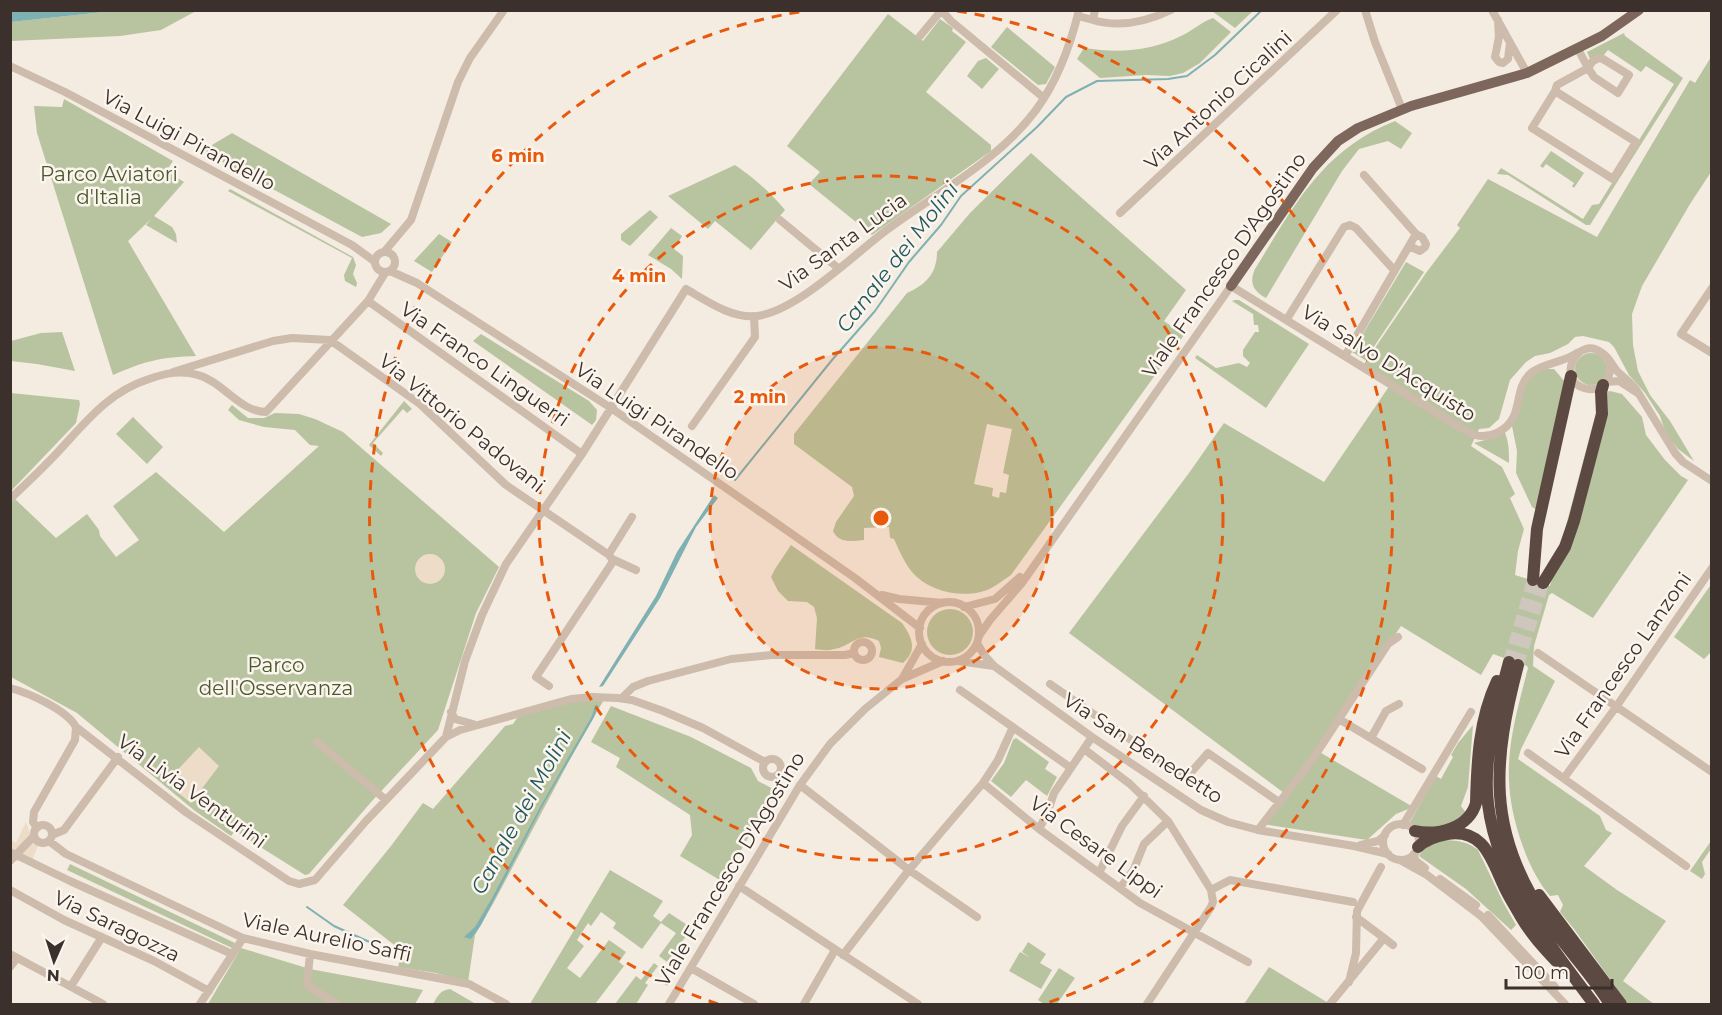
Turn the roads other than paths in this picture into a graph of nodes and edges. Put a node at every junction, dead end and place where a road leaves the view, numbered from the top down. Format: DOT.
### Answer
graph roads {
  1 [pos="504,10"];
  2 [pos="1095,10"];
  3 [pos="1171,10"];
  4 [pos="1337,10"];
  5 [pos="1365,10"];
  6 [pos="1492,10"];
  7 [pos="1639,10"];
  8 [pos="941,11"];
  9 [pos="1078,13"];
  10 [pos="1093,20"];
  11 [pos="1498,20"];
  12 [pos="920,36"];
  13 [pos="1510,43"];
  14 [pos="1578,49"];
  15 [pos="10,66"];
  16 [pos="1588,68"];
  17 [pos="1527,73"];
  18 [pos="1555,91"];
  19 [pos="1044,98"];
  20 [pos="1402,110"];
  21 [pos="1364,175"];
  22 [pos="1120,213"];
  23 [pos="780,220"];
  24 [pos="1416,234"];
  25 [pos="1409,246"];
  26 [pos="383,258"];
  27 [pos="838,268"];
  28 [pos="1394,270"];
  29 [pos="388,272"];
  30 [pos="417,283"];
  31 [pos="1231,286"];
  32 [pos="1712,288"];
  33 [pos="370,298"];
  34 [pos="754,316"];
  35 [pos="1287,319"];
  36 [pos="330,340"];
  37 [pos="1578,353"];
  38 [pos="1712,353"];
  39 [pos="1345,356"];
  40 [pos="1609,361"];
  41 [pos="1540,368"];
  42 [pos="173,372"];
  43 [pos="1571,375"];
  44 [pos="1605,383"];
  45 [pos="1639,394"];
  46 [pos="611,408"];
  47 [pos="692,426"];
  48 [pos="582,454"];
  49 [pos="1712,481"];
  50 [pos="10,499"];
  51 [pos="543,510"];
  52 [pos="632,517"];
  53 [pos="610,556"];
  54 [pos="1034,564"];
  55 [pos="636,570"];
  56 [pos="1711,570"];
  57 [pos="874,592"];
  58 [pos="995,599"];
  59 [pos="946,603"];
  60 [pos="1006,603"];
  61 [pos="964,607"];
  62 [pos="920,628"];
  63 [pos="1398,637"];
  64 [pos="978,639"];
  65 [pos="922,644"];
  66 [pos="854,653"];
  67 [pos="1538,653"];
  68 [pos="943,661"];
  69 [pos="957,661"];
  70 [pos="1513,663"];
  71 [pos="994,666"];
  72 [pos="902,679"];
  73 [pos="1050,684"];
  74 [pos="549,686"];
  75 [pos="639,686"];
  76 [pos="10,688"];
  77 [pos="960,690"];
  78 [pos="622,698"];
  79 [pos="632,700"];
  80 [pos="1399,704"];
  81 [pos="1616,707"];
  82 [pos="451,712"];
  83 [pos="1471,712"];
  84 [pos="1339,719"];
  85 [pos="480,725"];
  86 [pos="76,727"];
  87 [pos="1013,727"];
  88 [pos="446,737"];
  89 [pos="1092,737"];
  90 [pos="1371,738"];
  91 [pos="317,742"];
  92 [pos="1084,749"];
  93 [pos="1528,753"];
  94 [pos="118,757"];
  95 [pos="765,762"];
  96 [pos="1071,768"];
  97 [pos="1422,769"];
  98 [pos="1712,772"];
  99 [pos="1564,778"];
  100 [pos="984,783"];
  101 [pos="800,785"];
  102 [pos="1144,796"];
  103 [pos="386,800"];
  104 [pos="1279,802"];
  105 [pos="1168,821"];
  106 [pos="1403,825"];
  107 [pos="1039,829"];
  108 [pos="1258,830"];
  109 [pos="1415,831"];
  110 [pos="35,832"];
  111 [pos="1385,835"];
  112 [pos="51,838"];
  113 [pos="1354,846"];
  114 [pos="1416,851"];
  115 [pos="1388,854"];
  116 [pos="1513,854"];
  117 [pos="12,856"];
  118 [pos="1400,860"];
  119 [pos="1686,866"];
  120 [pos="1381,867"];
  121 [pos="909,870"];
  122 [pos="1099,873"];
  123 [pos="739,886"];
  124 [pos="1120,888"];
  125 [pos="10,890"];
  126 [pos="1211,890"];
  127 [pos="1353,902"];
  128 [pos="977,917"];
  129 [pos="1356,918"];
  130 [pos="1196,932"];
  131 [pos="102,937"];
  132 [pos="243,938"];
  133 [pos="1384,938"];
  134 [pos="1393,945"];
  135 [pos="839,952"];
  136 [pos="232,954"];
  137 [pos="310,954"];
  138 [pos="14,956"];
  139 [pos="1248,962"];
  140 [pos="10,967"];
  141 [pos="691,968"];
  142 [pos="1349,982"];
  143 [pos="71,986"];
  144 [pos="209,990"];
  145 [pos="1583,990"];
  146 [pos="904,1001"];
  147 [pos="748,1003"];
  148 [pos="103,1005"];
  149 [pos="200,1005"];
  150 [pos="337,1005"];
  151 [pos="506,1005"];
  152 [pos="669,1005"];
  153 [pos="804,1005"];
  154 [pos="918,1005"];
  155 [pos="1147,1005"];
  156 [pos="1330,1005"];
  157 [pos="1564,1005"];
  158 [pos="1572,1005"];
  159 [pos="1594,1005"];
  160 [pos="1610,1005"];
  161 [pos="1622,1005"];
  1 -- 26 [label="street"];
  2 -- 10 [label="street"];
  3 -- 10 [label="street"];
  4 -- 22 [label="street, Via Antonio Cicalini"];
  5 -- 20 [label="street"];
  6 -- 11 [label="street"];
  7 -- 14 [label="main road, Viale Francesco D'Agostino"];
  8 -- 12 [label="street"];
  8 -- 19 [label="street"];
  9 -- 10 [label="street"];
  9 -- 19 [label="street, Via Santa Lucia"];
  11 -- 13 [label="street"];
  11 -- 13 [label="street"];
  13 -- 17 [label="street"];
  14 -- 16 [label="street"];
  14 -- 17 [label="main road, Viale Francesco D'Agostino"];
  15 -- 26 [label="street, Via Luigi Pirandello"];
  16 -- 16 [label="street"];
  16 -- 18 [label="street"];
  17 -- 20 [label="main road, Viale Francesco D'Agostino"];
  18 -- 18 [label="street"];
  19 -- 27 [label="street, Via Santa Lucia"];
  20 -- 31 [label="main road, Viale Francesco D'Agostino"];
  21 -- 24 [label="street"];
  23 -- 27 [label="street"];
  24 -- 25 [label="street"];
  24 -- 25 [label="street"];
  25 -- 28 [label="street"];
  26 -- 29 [label="street, Via Luigi Pirandello"];
  26 -- 29 [label="street"];
  26 -- 30 [label="street, Via Luigi Pirandello"];
  26 -- 33 [label="street"];
  27 -- 34 [label="street, Via Santa Lucia"];
  28 -- 35 [label="street"];
  28 -- 39 [label="street"];
  29 -- 30 [label="street, Via Luigi Pirandello"];
  29 -- 33 [label="street"];
  30 -- 46 [label="street, Via Luigi Pirandello"];
  31 -- 35 [label="street, Via Salvo D'Acquisto"];
  31 -- 54 [label="street, Viale Francesco D'Agostino"];
  32 -- 38 [label="street"];
  33 -- 36 [label="street"];
  33 -- 48 [label="street, Via Franco Linguerri"];
  34 -- 46 [label="street"];
  34 -- 47 [label="street"];
  35 -- 39 [label="street, Via Salvo D'Acquisto"];
  36 -- 42 [label="street"];
  36 -- 42 [label="street"];
  36 -- 51 [label="street, Via Vittorio Padovani"];
  37 -- 40 [label="street"];
  37 -- 41 [label="street"];
  37 -- 43 [label="street"];
  39 -- 41 [label="street, Via Salvo D'Acquisto"];
  40 -- 44 [label="street"];
  40 -- 45 [label="street"];
  41 -- 43 [label="street"];
  42 -- 50 [label="street"];
  43 -- 44 [label="street"];
  43 -- 44 [label="highway"];
  44 -- 45 [label="street"];
  45 -- 49 [label="street"];
  46 -- 48 [label="street"];
  46 -- 57 [label="street, Via Luigi Pirandello"];
  48 -- 51 [label="street"];
  51 -- 53 [label="street, Via Vittorio Padovani"];
  51 -- 82 [label="street"];
  52 -- 53 [label="street"];
  53 -- 55 [label="street, Via Vittorio Padovani"];
  53 -- 74 [label="street"];
  54 -- 58 [label="street, Viale Francesco D'Agostino"];
  54 -- 60 [label="street, Viale Francesco D'Agostino"];
  56 -- 81 [label="street, Via Francesco Lanzoni"];
  57 -- 59 [label="street, Via Luigi Pirandello"];
  57 -- 62 [label="street, Via Luigi Pirandello"];
  58 -- 60 [label="street"];
  58 -- 61 [label="street, Viale Francesco D'Agostino"];
  59 -- 61 [label="street, Viale Francesco D'Agostino"];
  59 -- 62 [label="street"];
  60 -- 64 [label="street, Viale Francesco D'Agostino"];
  61 -- 64 [label="street"];
  62 -- 65 [label="street"];
  63 -- 84 [label="street"];
  64 -- 69 [label="street, Viale Francesco D'Agostino"];
  64 -- 71 [label="street, Via San Benedetto"];
  65 -- 68 [label="street"];
  65 -- 72 [label="street, Viale Francesco D'Agostino"];
  66 -- 75 [label="street"];
  67 -- 81 [label="street"];
  68 -- 69 [label="street, Viale Francesco D'Agostino"];
  68 -- 72 [label="street, Viale Francesco D'Agostino"];
  69 -- 71 [label="street, Via San Benedetto"];
  70 -- 109 [label="highway"];
  70 -- 116 [label="highway"];
  70 -- 145 [label="highway"];
  71 -- 89 [label="street, Via San Benedetto"];
  72 -- 101 [label="street, Viale Francesco D'Agostino"];
  73 -- 104 [label="street"];
  75 -- 78 [label="street"];
  75 -- 79 [label="street"];
  76 -- 86 [label="street, Via Livia Venturini"];
  77 -- 87 [label="street"];
  78 -- 79 [label="street, Via Livia Venturini"];
  78 -- 85 [label="street, Via Livia Venturini"];
  79 -- 95 [label="street, Via Livia Venturini"];
  80 -- 90 [label="street"];
  81 -- 98 [label="street"];
  81 -- 99 [label="street, Via Francesco Lanzoni"];
  82 -- 85 [label="street"];
  82 -- 88 [label="street"];
  83 -- 106 [label="street, Via San Benedetto"];
  84 -- 90 [label="street"];
  84 -- 104 [label="street"];
  85 -- 88 [label="street, Via Livia Venturini"];
  86 -- 94 [label="street, Via Livia Venturini"];
  86 -- 110 [label="street"];
  87 -- 96 [label="street"];
  87 -- 100 [label="street"];
  88 -- 103 [label="street, Via Livia Venturini"];
  89 -- 92 [label="street"];
  89 -- 108 [label="street, Via San Benedetto"];
  90 -- 97 [label="street"];
  91 -- 103 [label="street"];
  92 -- 96 [label="street"];
  92 -- 102 [label="street"];
  93 -- 99 [label="street, Via Francesco Lanzoni"];
  94 -- 103 [label="street, Via Livia Venturini"];
  94 -- 112 [label="street"];
  96 -- 107 [label="street"];
  99 -- 119 [label="street, Via Francesco Lanzoni"];
  100 -- 107 [label="street, Via Cesare Lippi"];
  100 -- 121 [label="street"];
  101 -- 121 [label="street"];
  101 -- 123 [label="street, Viale Francesco D'Agostino"];
  102 -- 105 [label="street"];
  102 -- 122 [label="street"];
  104 -- 108 [label="street"];
  105 -- 124 [label="street"];
  105 -- 126 [label="street"];
  106 -- 109 [label="street"];
  106 -- 111 [label="street, Via San Benedetto"];
  107 -- 122 [label="street, Via Cesare Lippi"];
  108 -- 113 [label="street, Via San Benedetto"];
  109 -- 114 [label="street"];
  110 -- 112 [label="street"];
  110 -- 112 [label="street"];
  110 -- 117 [label="street"];
  111 -- 113 [label="street, Via San Benedetto"];
  111 -- 115 [label="street"];
  112 -- 132 [label="street, Viale Aurelio Saffi"];
  113 -- 115 [label="street, Via San Benedetto"];
  114 -- 118 [label="street"];
  114 -- 145 [label="highway"];
  114 -- 158 [label="street"];
  115 -- 118 [label="street, Via San Benedetto"];
  116 -- 160 [label="highway"];
  116 -- 161 [label="highway"];
  117 -- 136 [label="street, Viale Aurelio Saffi"];
  118 -- 157 [label="street, Via San Benedetto"];
  120 -- 129 [label="street"];
  121 -- 128 [label="street"];
  121 -- 135 [label="street"];
  122 -- 124 [label="street, Via Cesare Lippi"];
  123 -- 135 [label="street"];
  123 -- 141 [label="street, Viale Francesco D'Agostino"];
  124 -- 130 [label="street, Via Cesare Lippi"];
  125 -- 131 [label="street, Via Saragozza"];
  126 -- 127 [label="street"];
  126 -- 130 [label="street"];
  129 -- 133 [label="street"];
  129 -- 142 [label="street"];
  130 -- 139 [label="street, Via Cesare Lippi"];
  130 -- 155 [label="street"];
  131 -- 143 [label="street"];
  131 -- 144 [label="street, Via Saragozza"];
  132 -- 136 [label="street"];
  132 -- 137 [label="street, Viale Aurelio Saffi"];
  133 -- 134 [label="street"];
  133 -- 142 [label="street"];
  135 -- 146 [label="street"];
  135 -- 153 [label="street"];
  136 -- 144 [label="street"];
  137 -- 150 [label="street"];
  137 -- 151 [label="street, Viale Aurelio Saffi"];
  138 -- 140 [label="street"];
  138 -- 143 [label="street"];
  141 -- 147 [label="street"];
  141 -- 152 [label="street, Viale Francesco D'Agostino"];
  142 -- 156 [label="street"];
  143 -- 148 [label="street"];
  144 -- 149 [label="street"];
  145 -- 159 [label="highway"];
  146 -- 154 [label="street"];
}
